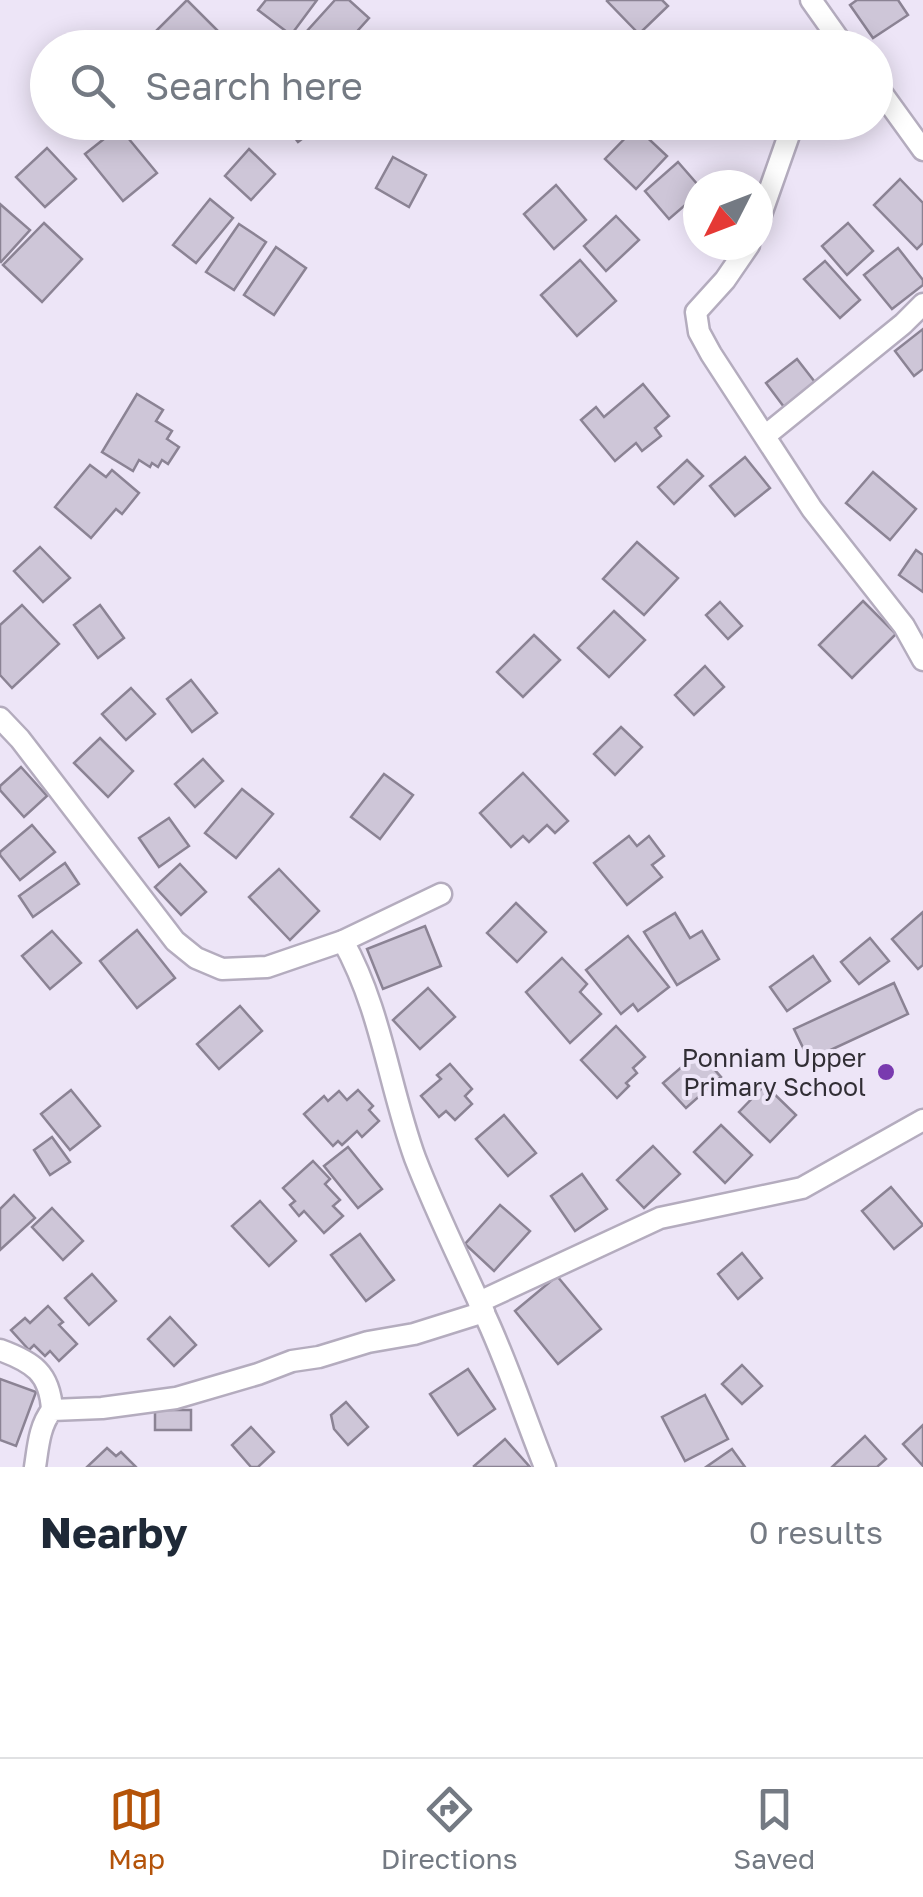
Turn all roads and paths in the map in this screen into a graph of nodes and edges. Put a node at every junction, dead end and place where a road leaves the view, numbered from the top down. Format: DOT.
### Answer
graph roads {
  1 [pos="811,0"];
  2 [pos="833,30"];
  3 [pos="893,109"];
  4 [pos="787,140"];
  5 [pos="923,150"];
  6 [pos="773,180"];
  7 [pos="739,260"];
  8 [pos="923,304"];
  9 [pos="764,436"];
  10 [pos="923,660"];
  11 [pos="0,718"];
  12 [pos="440,894"];
  13 [pos="343,941"];
  14 [pos="921,1124"];
  15 [pos="482,1307"];
  16 [pos="0,1350"];
  17 [pos="52,1410"];
  18 [pos="35,1467"];
  19 [pos="545,1467"];
  1 -- 2 [label="street"];
  3 -- 5 [label="street"];
  4 -- 6 [label="street"];
  7 -- 9 [label="street"];
  8 -- 9 [label="street"];
  9 -- 10 [label="street"];
  11 -- 13 [label="street"];
  12 -- 13 [label="street"];
  13 -- 15 [label="street"];
  14 -- 15 [label="street"];
  15 -- 17 [label="street"];
  15 -- 19 [label="street"];
  16 -- 17 [label="street"];
  17 -- 18 [label="street"];
}
